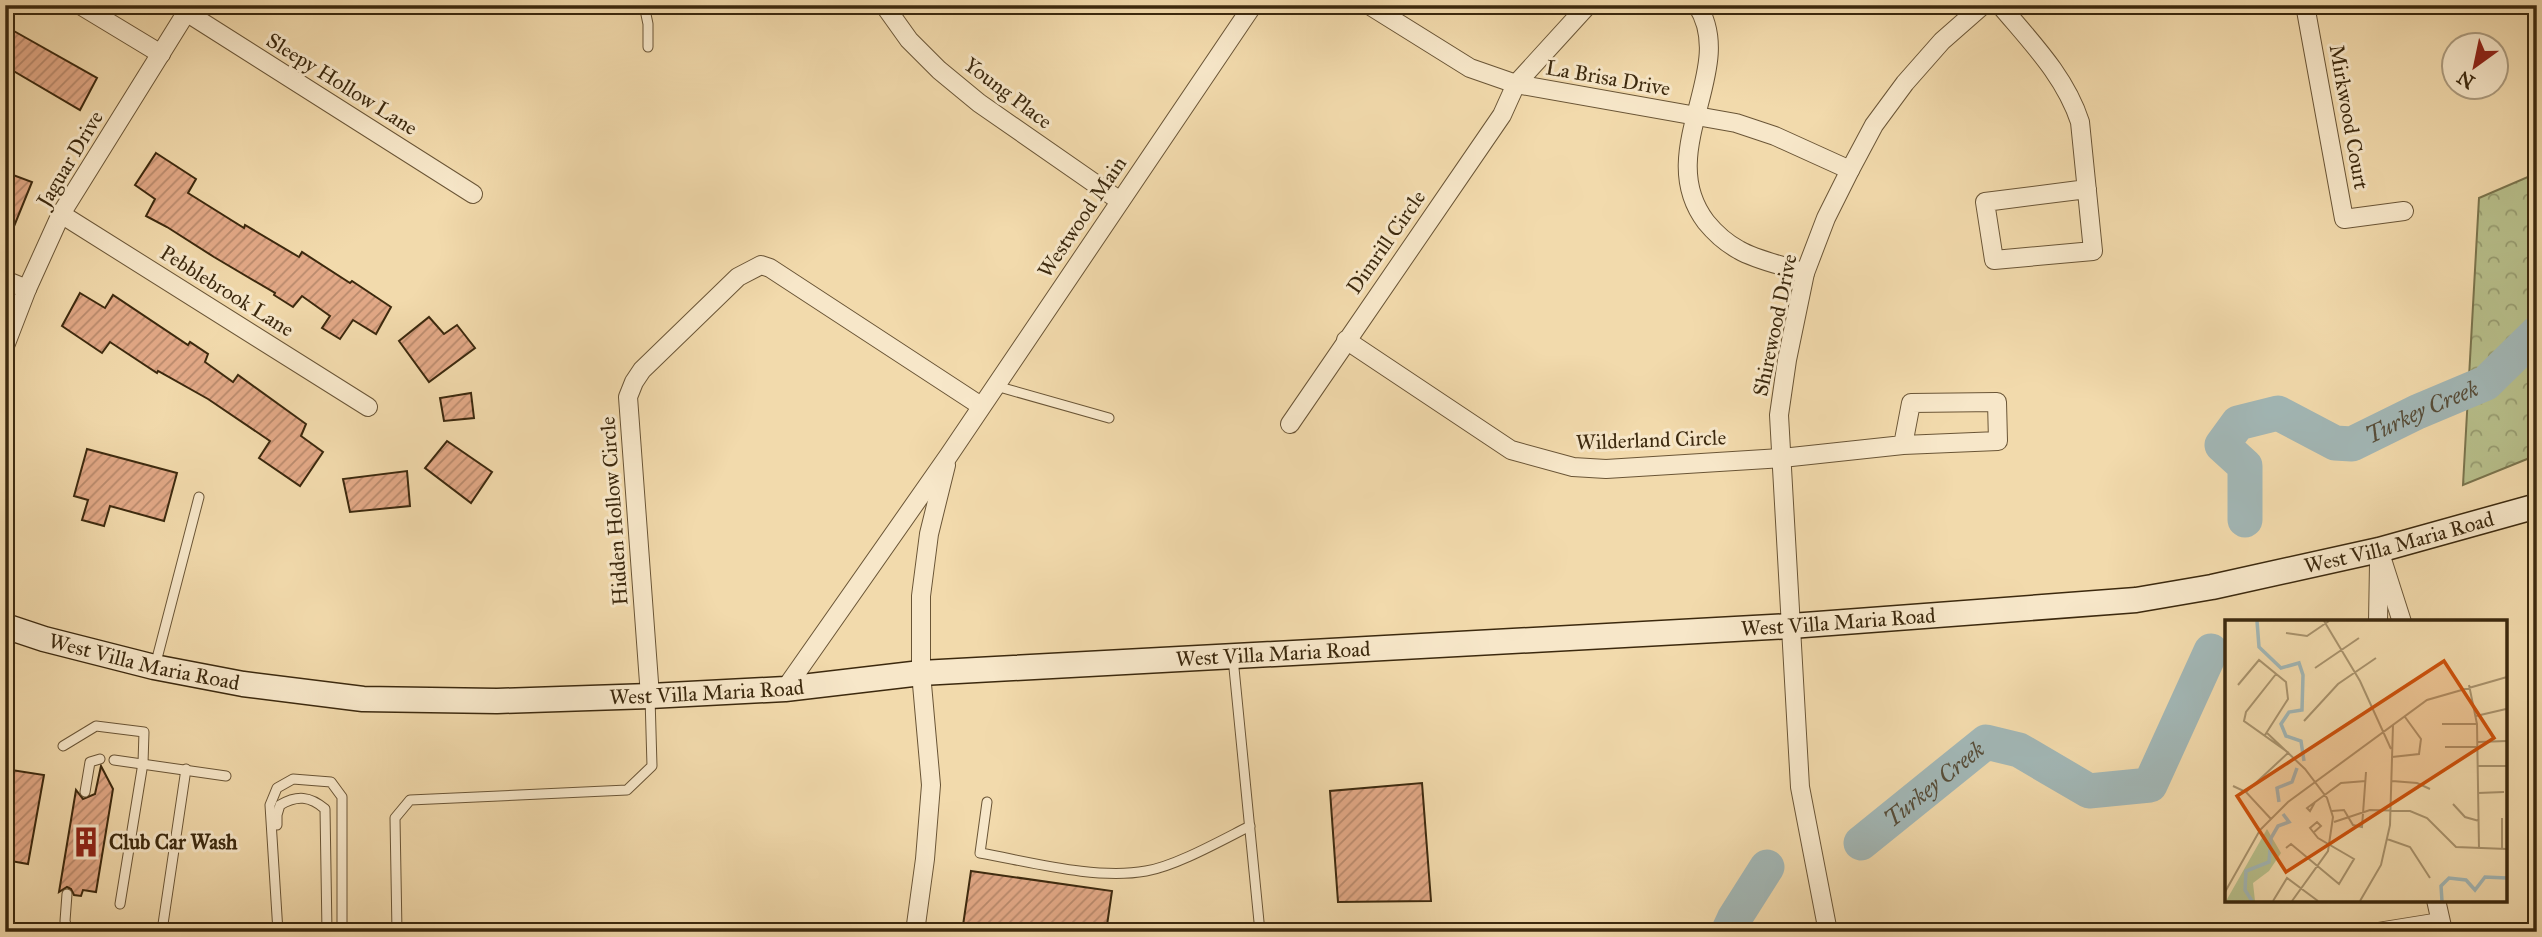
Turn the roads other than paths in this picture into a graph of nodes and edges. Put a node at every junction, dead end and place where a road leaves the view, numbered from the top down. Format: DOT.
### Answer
graph roads {
  1 [pos="80,5"];
  2 [pos="644,5"];
  3 [pos="884,5"];
  4 [pos="1253,5"];
  5 [pos="1369,5"];
  6 [pos="1588,5"];
  7 [pos="1696,5"];
  8 [pos="1983,5"];
  9 [pos="2000,5"];
  10 [pos="2305,5"];
  11 [pos="188,9"];
  12 [pos="648,47"];
  13 [pos="161,54"];
  14 [pos="1516,84"];
  15 [pos="1695,117"];
  16 [pos="1850,170"];
  17 [pos="2087,189"];
  18 [pos="473,194"];
  19 [pos="1119,201"];
  20 [pos="2404,211"];
  21 [pos="61,214"];
  22 [pos="1805,273"];
  23 [pos="5,280"];
  24 [pos="27,289"];
  25 [pos="1346,340"];
  26 [pos="5,346"];
  27 [pos="995,386"];
  28 [pos="981,406"];
  29 [pos="369,407"];
  30 [pos="1109,418"];
  31 [pos="1290,424"];
  32 [pos="1903,445"];
  33 [pos="949,455"];
  34 [pos="1782,458"];
  35 [pos="199,497"];
  36 [pos="2537,506"];
  37 [pos="2379,550"];
  38 [pos="2378,620"];
  39 [pos="2401,620"];
  40 [pos="5,626"];
  41 [pos="1791,626"];
  42 [pos="1233,656"];
  43 [pos="154,667"];
  44 [pos="921,673"];
  45 [pos="785,689"];
  46 [pos="650,696"];
  47 [pos="63,746"];
  48 [pos="100,759"];
  49 [pos="114,760"];
  50 [pos="142,763"];
  51 [pos="186,769"];
  52 [pos="226,776"];
  53 [pos="85,792"];
  54 [pos="987,802"];
  55 [pos="1250,826"];
  56 [pos="276,869"];
  57 [pos="67,894"];
  58 [pos="2437,902"];
  59 [pos="120,904"];
  60 [pos="2441,927"];
  61 [pos="68,932"];
  62 [pos="158,932"];
  63 [pos="278,932"];
  64 [pos="327,932"];
  65 [pos="342,932"];
  66 [pos="397,932"];
  67 [pos="915,932"];
  68 [pos="1260,932"];
  69 [pos="1828,932"];
  70 [pos="2378,932"];
  1 -- 13 [label="street"];
  2 -- 12 [label="lane"];
  3 -- 19 [label="street, Young Place"];
  4 -- 19 [label="street, Westwood Main"];
  5 -- 14 [label="street, La Brisa Drive"];
  6 -- 14 [label="street, Dimrill Circle"];
  7 -- 15 [label="street"];
  8 -- 16 [label="street, Shirewood Drive"];
  9 -- 17 [label="street"];
  10 -- 20 [label="street, Mirkwood Court"];
  11 -- 13 [label="street, Jaguar Drive"];
  11 -- 18 [label="street, Sleepy Hollow Lane"];
  13 -- 21 [label="street, Jaguar Drive"];
  14 -- 15 [label="street, La Brisa Drive"];
  14 -- 25 [label="street, Dimrill Circle"];
  15 -- 16 [label="street, La Brisa Drive"];
  15 -- 22 [label="street"];
  16 -- 22 [label="street, Shirewood Drive"];
  17 -- 17 [label="street"];
  19 -- 27 [label="street, Westwood Main"];
  21 -- 24 [label="street, Jaguar Drive"];
  21 -- 29 [label="street, Pebblebrook Lane"];
  22 -- 34 [label="street, Shirewood Drive"];
  23 -- 24 [label="street"];
  24 -- 26 [label="street, Jaguar Drive"];
  25 -- 31 [label="street, Dimrill Circle"];
  25 -- 34 [label="street, Wilderland Circle"];
  27 -- 28 [label="street, Westwood Main"];
  27 -- 30 [label="lane"];
  28 -- 33 [label="street, Westwood Main"];
  28 -- 46 [label="street, Hidden Hollow Circle"];
  32 -- 32 [label="street, Wilderland Circle"];
  32 -- 34 [label="street, Wilderland Circle"];
  33 -- 44 [label="street, Westwood Main"];
  33 -- 45 [label="street, Westwood Main"];
  34 -- 41 [label="street, Shirewood Drive"];
  35 -- 43 [label="lane"];
  36 -- 37 [label="main road, West Villa Maria Road"];
  37 -- 38 [label="street"];
  37 -- 39 [label="street"];
  37 -- 41 [label="main road, West Villa Maria Road"];
  40 -- 43 [label="main road, West Villa Maria Road"];
  41 -- 42 [label="main road, West Villa Maria Road"];
  41 -- 69 [label="street, Shirewood Drive"];
  42 -- 44 [label="main road, West Villa Maria Road"];
  42 -- 55 [label="lane"];
  43 -- 46 [label="main road, West Villa Maria Road"];
  44 -- 45 [label="main road, West Villa Maria Road"];
  44 -- 67 [label="street, Westwood Main"];
  45 -- 46 [label="main road, West Villa Maria Road"];
  46 -- 66 [label="lane"];
  47 -- 50 [label="lane"];
  48 -- 53 [label="lane"];
  49 -- 50 [label="lane"];
  50 -- 51 [label="lane"];
  50 -- 59 [label="lane"];
  51 -- 52 [label="lane"];
  51 -- 62 [label="lane"];
  54 -- 55 [label="lane"];
  55 -- 68 [label="lane"];
  56 -- 63 [label="lane"];
  56 -- 64 [label="lane"];
  56 -- 65 [label="lane"];
  57 -- 61 [label="lane"];
  58 -- 60 [label="street"];
  60 -- 70 [label="street"];
}
